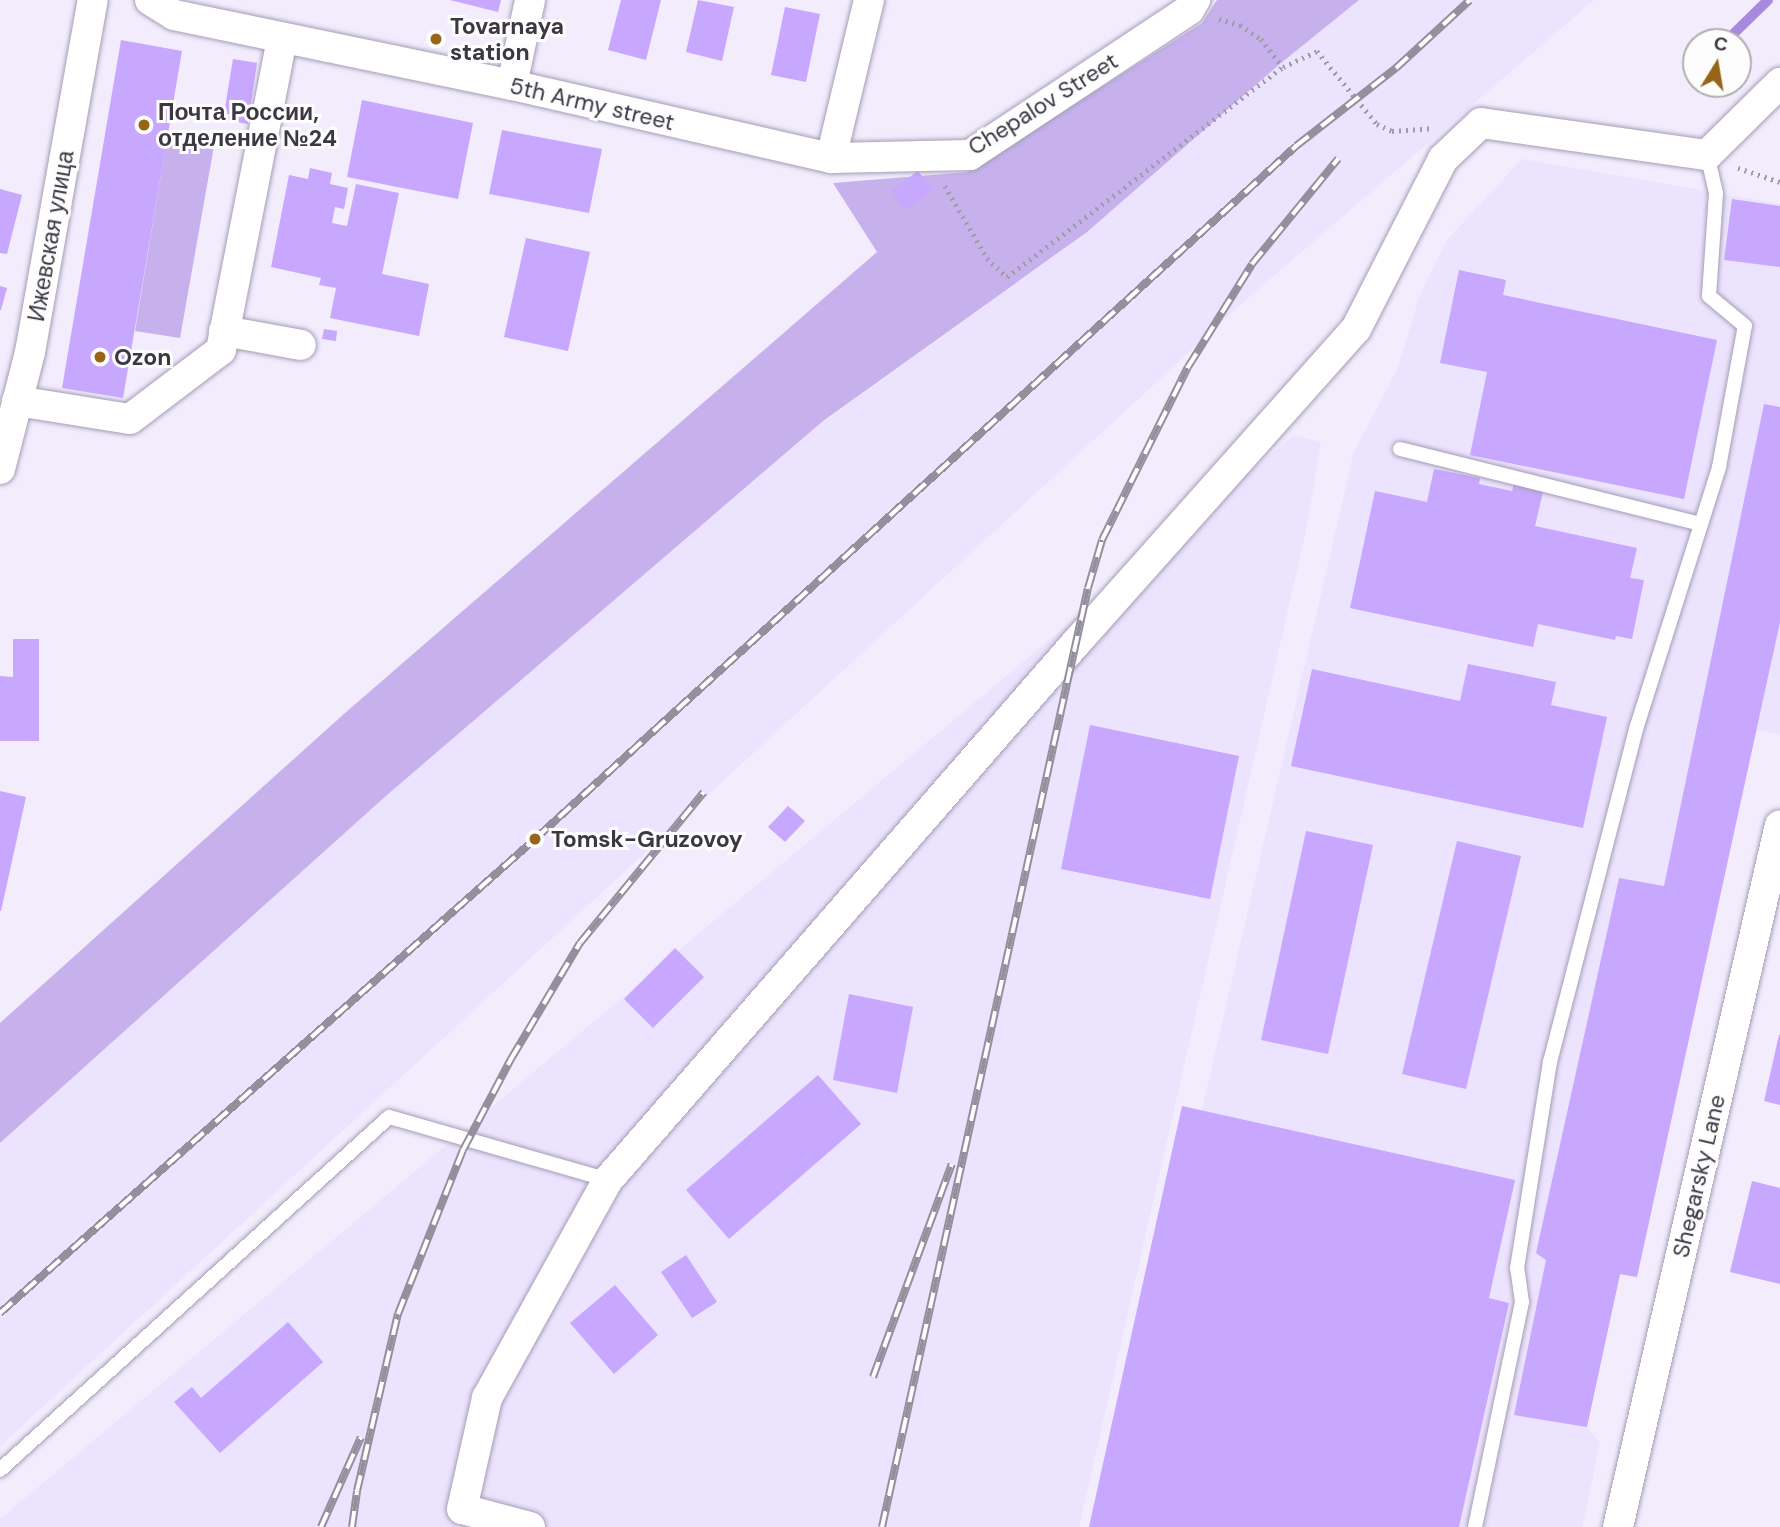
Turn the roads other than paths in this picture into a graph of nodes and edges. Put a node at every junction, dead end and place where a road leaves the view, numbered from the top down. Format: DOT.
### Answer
graph roads {
  1 [pos="93,0"];
  2 [pos="150,0"];
  3 [pos="530,0"];
  4 [pos="869,0"];
  5 [pos="1192,5"];
  6 [pos="282,38"];
  7 [pos="1780,83"];
  8 [pos="512,85"];
  9 [pos="1707,155"];
  10 [pos="831,158"];
  11 [pos="224,331"];
  12 [pos="302,345"];
  13 [pos="17,401"];
  14 [pos="1401,449"];
  15 [pos="0,469"];
  16 [pos="1700,524"];
  17 [pos="1780,825"];
  18 [pos="1768,927"];
  19 [pos="608,1180"];
  20 [pos="0,1470"];
  21 [pos="530,1527"];
  22 [pos="1475,1527"];
  23 [pos="1618,1527"];
  1 -- 13 [label="street, Ижевская улица"];
  2 -- 6 [label="street, 5th Army street"];
  3 -- 8 [label="street"];
  4 -- 10 [label="street"];
  5 -- 10 [label="street, Chepalov Street"];
  6 -- 8 [label="street, 5th Army street"];
  6 -- 11 [label="street"];
  7 -- 9 [label="street"];
  8 -- 10 [label="street, 5th Army street"];
  9 -- 16 [label="lane"];
  9 -- 19 [label="street"];
  11 -- 12 [label="street"];
  11 -- 13 [label="street"];
  13 -- 15 [label="street, Ижевская улица"];
  14 -- 16 [label="lane"];
  16 -- 22 [label="lane"];
  17 -- 18 [label="street, Shegarsky Lane"];
  18 -- 23 [label="street, Shegarsky Lane"];
  19 -- 20 [label="lane"];
  19 -- 21 [label="street"];
}
